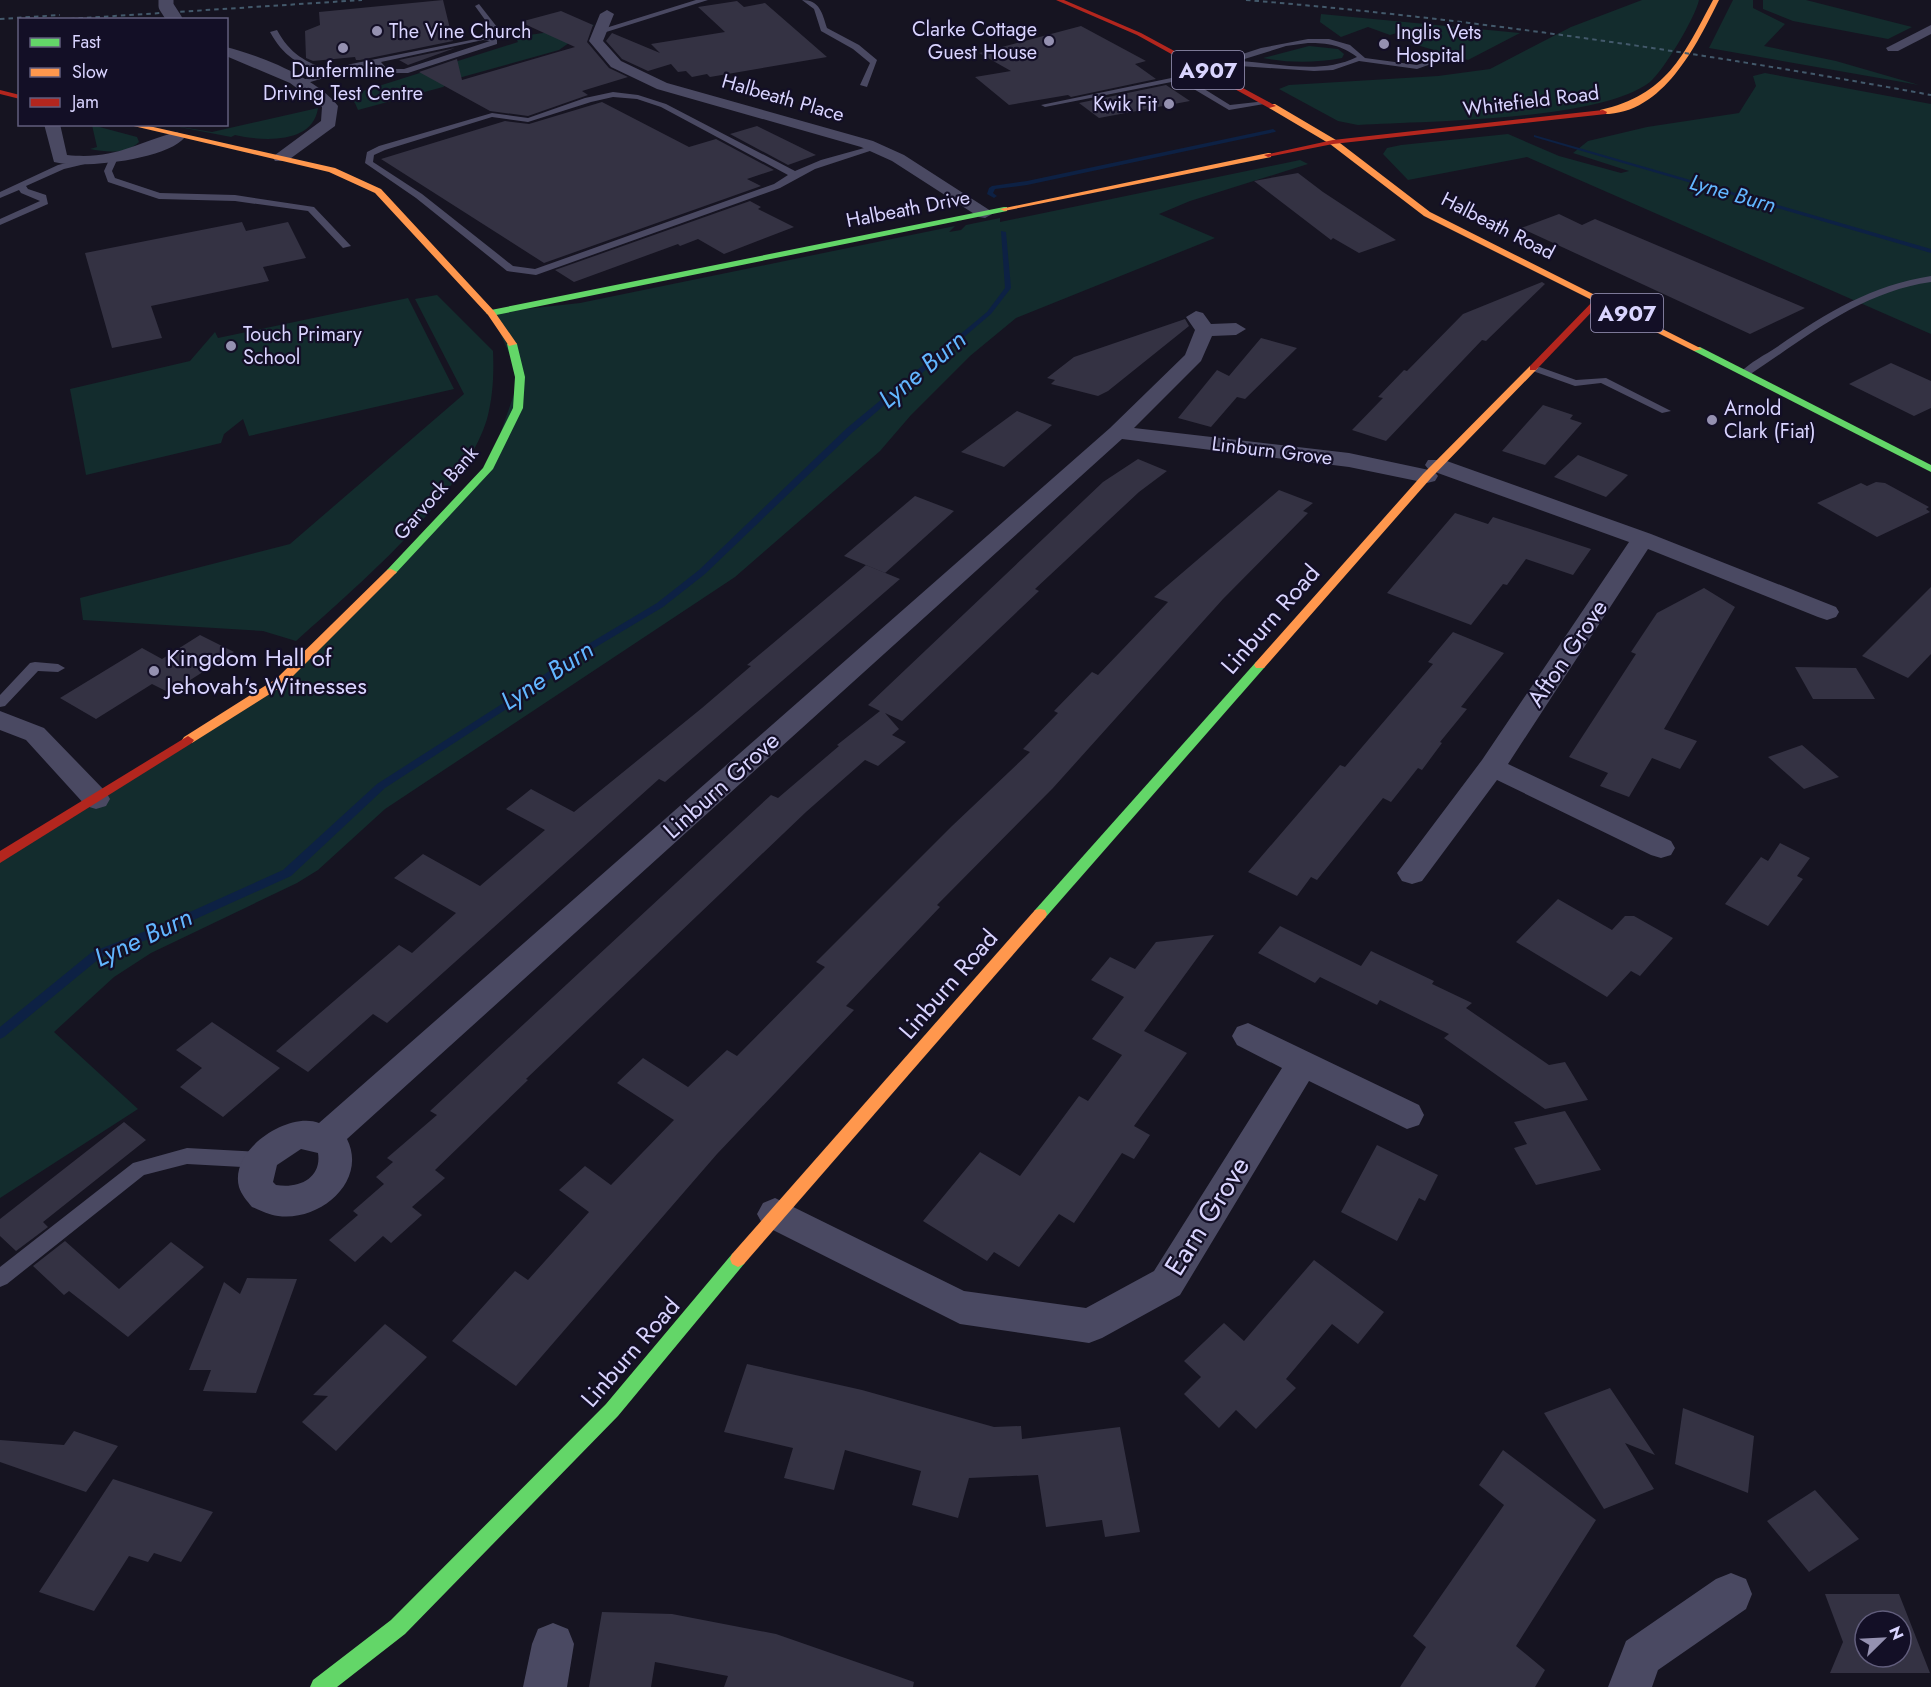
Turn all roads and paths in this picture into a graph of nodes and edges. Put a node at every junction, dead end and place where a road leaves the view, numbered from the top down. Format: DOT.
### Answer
graph roads {
  1 [pos="166,0"];
  2 [pos="704,0"];
  3 [pos="806,0"];
  4 [pos="1059,0"];
  5 [pos="1716,0"];
  6 [pos="479,6"];
  7 [pos="607,14"];
  8 [pos="174,18"];
  9 [pos="1931,29"];
  10 [pos="274,32"];
  11 [pos="600,32"];
  12 [pos="493,39"];
  13 [pos="1893,48"];
  14 [pos="228,52"];
  15 [pos="1359,59"];
  16 [pos="1441,59"];
  17 [pos="377,62"];
  18 [pos="1224,63"];
  19 [pos="1209,70"];
  20 [pos="330,73"];
  21 [pos="1225,79"];
  22 [pos="300,84"];
  23 [pos="864,85"];
  24 [pos="0,92"];
  25 [pos="18,96"];
  26 [pos="1266,103"];
  27 [pos="1045,105"];
  28 [pos="52,126"];
  29 [pos="136,126"];
  30 [pos="177,137"];
  31 [pos="1333,142"];
  32 [pos="875,148"];
  33 [pos="281,158"];
  34 [pos="113,160"];
  35 [pos="82,162"];
  36 [pos="794,174"];
  37 [pos="21,184"];
  38 [pos="0,195"];
  39 [pos="985,213"];
  40 [pos="0,222"];
  41 [pos="346,246"];
  42 [pos="1931,279"];
  43 [pos="1600,299"];
  44 [pos="491,313"];
  45 [pos="1236,329"];
  46 [pos="1534,368"];
  47 [pos="1746,373"];
  48 [pos="1666,411"];
  49 [pos="1117,432"];
  50 [pos="1931,469"];
  51 [pos="1432,471"];
  52 [pos="1643,539"];
  53 [pos="1827,612"];
  54 [pos="58,668"];
  55 [pos="0,704"];
  56 [pos="0,720"];
  57 [pos="1492,767"];
  58 [pos="96,799"];
  59 [pos="1661,848"];
  60 [pos="0,858"];
  61 [pos="1412,873"];
  62 [pos="1248,1036"];
  63 [pos="1302,1064"];
  64 [pos="1407,1115"];
  65 [pos="324,1138"];
  66 [pos="261,1160"];
  67 [pos="776,1214"];
  68 [pos="0,1278"];
  69 [pos="1731,1594"];
  70 [pos="553,1644"];
  71 [pos="320,1687"];
  72 [pos="545,1687"];
  73 [pos="1630,1687"];
  1 -- 8 [label="street, bridge"];
  2 -- 11 [label="lane"];
  3 -- 23 [label="lane"];
  4 -- 19 [label="street, Halbeath Road / A907"];
  5 -- 31 [label="street, Whitefield Road"];
  6 -- 12 [label="lane"];
  7 -- 11 [label="street"];
  9 -- 13 [label="street"];
  10 -- 20 [label="lane"];
  11 -- 32 [label="street, Halbeath Place"];
  12 -- 17 [label="lane"];
  12 -- 17 [label="lane"];
  14 -- 22 [label="street"];
  15 -- 16 [label="lane"];
  15 -- 18 [label="lane"];
  15 -- 18 [label="lane"];
  17 -- 20 [label="lane"];
  18 -- 19 [label="lane"];
  19 -- 21 [label="street, Halbeath Road / A907"];
  19 -- 27 [label="lane"];
  20 -- 22 [label="lane"];
  21 -- 26 [label="street, Halbeath Road / A907"];
  21 -- 26 [label="lane"];
  22 -- 33 [label="street"];
  24 -- 25 [label="street"];
  26 -- 31 [label="street, Halbeath Road / A907"];
  28 -- 35 [label="street"];
  29 -- 30 [label="street, Garvock Bank"];
  30 -- 33 [label="street, Garvock Bank"];
  30 -- 34 [label="street"];
  31 -- 39 [label="street, Halbeath Drive"];
  31 -- 43 [label="street, Halbeath Road / A907"];
  32 -- 36 [label="lane"];
  32 -- 39 [label="street, Halbeath Place"];
  33 -- 44 [label="street, Garvock Bank"];
  34 -- 35 [label="street"];
  34 -- 41 [label="lane"];
  35 -- 37 [label="lane"];
  36 -- 36 [label="lane"];
  37 -- 38 [label="lane"];
  37 -- 40 [label="lane"];
  39 -- 44 [label="street, Halbeath Drive"];
  42 -- 47 [label="lane"];
  43 -- 46 [label="street, Linburn Road"];
  43 -- 47 [label="street, Halbeath Road / A907"];
  44 -- 58 [label="street, Garvock Bank"];
  45 -- 49 [label="street, Linburn Grove"];
  46 -- 48 [label="lane"];
  46 -- 51 [label="street, Linburn Road"];
  47 -- 50 [label="street, Halbeath Road / A907"];
  49 -- 51 [label="street, Linburn Grove"];
  49 -- 65 [label="street, Linburn Grove"];
  51 -- 52 [label="street"];
  51 -- 67 [label="street, Linburn Road"];
  52 -- 53 [label="street"];
  52 -- 57 [label="street, Afton Grove"];
  54 -- 55 [label="lane"];
  56 -- 58 [label="street"];
  57 -- 59 [label="street"];
  57 -- 61 [label="street, Afton Grove"];
  58 -- 60 [label="street, Garvock Bank"];
  62 -- 63 [label="street"];
  63 -- 64 [label="street"];
  63 -- 67 [label="street, Earn Grove"];
  65 -- 66 [label="street"];
  65 -- 66 [label="street"];
  66 -- 68 [label="lane"];
  67 -- 71 [label="street, Linburn Road"];
  69 -- 73 [label="street"];
  70 -- 72 [label="street"];
}
